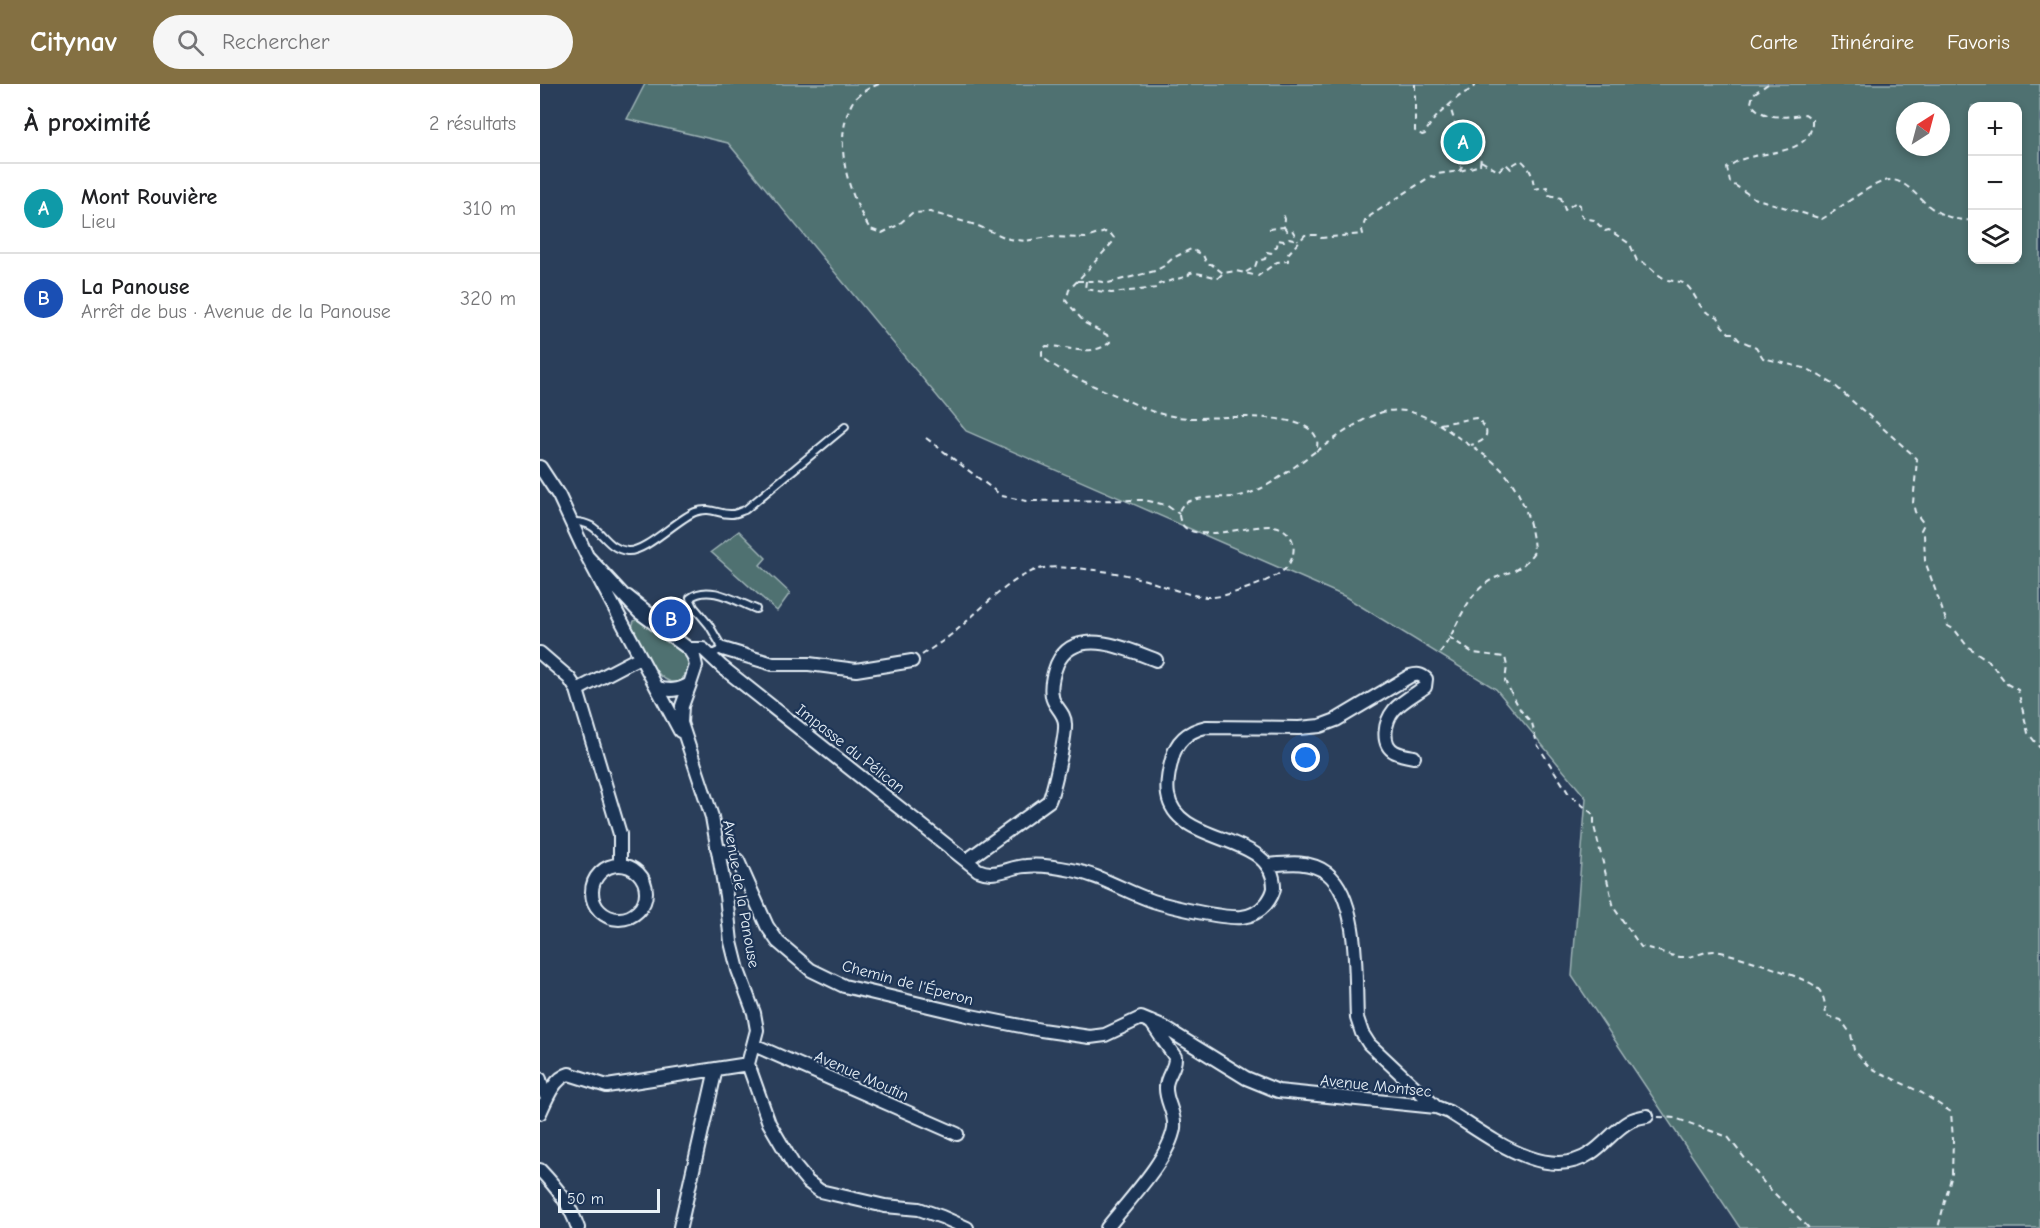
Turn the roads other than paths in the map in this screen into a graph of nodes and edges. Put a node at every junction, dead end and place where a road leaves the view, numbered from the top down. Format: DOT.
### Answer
graph roads {
  1 [pos="845,427"];
  2 [pos="540,467"];
  3 [pos="572,522"];
  4 [pos="587,556"];
  5 [pos="605,577"];
  6 [pos="756,609"];
  7 [pos="639,612"];
  8 [pos="624,626"];
  9 [pos="687,647"];
  10 [pos="723,649"];
  11 [pos="540,653"];
  12 [pos="640,657"];
  13 [pos="713,658"];
  14 [pos="1156,660"];
  15 [pos="912,661"];
  16 [pos="696,666"];
  17 [pos="690,684"];
  18 [pos="657,688"];
  19 [pos="577,690"];
  20 [pos="685,740"];
  21 [pos="1414,757"];
  22 [pos="717,848"];
  23 [pos="967,860"];
  24 [pos="620,864"];
  25 [pos="1269,865"];
  26 [pos="1150,1022"];
  27 [pos="754,1045"];
  28 [pos="748,1064"];
  29 [pos="716,1070"];
  30 [pos="540,1079"];
  31 [pos="548,1098"];
  32 [pos="1436,1107"];
  33 [pos="540,1113"];
  34 [pos="1647,1116"];
  35 [pos="957,1134"];
  36 [pos="540,1170"];
  37 [pos="680,1227"];
  38 [pos="578,1228"];
  39 [pos="967,1228"];
  40 [pos="1107,1228"];
  1 -- 3 [label="lane"];
  2 -- 3 [label="street"];
  3 -- 4 [label="street"];
  4 -- 5 [label="street"];
  4 -- 8 [label="street"];
  5 -- 7 [label="street"];
  5 -- 9 [label="lane"];
  6 -- 10 [label="lane"];
  7 -- 8 [label="street"];
  7 -- 9 [label="street"];
  8 -- 12 [label="street"];
  9 -- 13 [label="street, Impasse du Pélican"];
  9 -- 16 [label="street"];
  10 -- 13 [label="lane"];
  10 -- 15 [label="street"];
  11 -- 19 [label="street"];
  12 -- 18 [label="street"];
  12 -- 19 [label="street"];
  13 -- 16 [label="street"];
  13 -- 23 [label="street, Impasse du Pélican"];
  14 -- 23 [label="street"];
  16 -- 17 [label="street, Avenue de la Panouse"];
  17 -- 18 [label="street"];
  17 -- 20 [label="street, Avenue de la Panouse"];
  18 -- 20 [label="street"];
  19 -- 24 [label="street"];
  20 -- 22 [label="street, Avenue de la Panouse"];
  21 -- 25 [label="street"];
  22 -- 26 [label="street, Chemin de l'Éperon"];
  22 -- 27 [label="street, Avenue de la Panouse"];
  23 -- 25 [label="street, Impasse du Pélican"];
  24 -- 24 [label="street"];
  25 -- 32 [label="street"];
  26 -- 32 [label="street, Avenue Montsec"];
  26 -- 40 [label="street"];
  27 -- 28 [label="street, Avenue de la Panouse"];
  27 -- 35 [label="street, Avenue Moutin"];
  28 -- 29 [label="street"];
  28 -- 39 [label="street"];
  29 -- 31 [label="street"];
  29 -- 37 [label="street"];
  30 -- 31 [label="street"];
  31 -- 33 [label="street"];
  32 -- 34 [label="street, Avenue Montsec"];
  36 -- 38 [label="street"];
}
